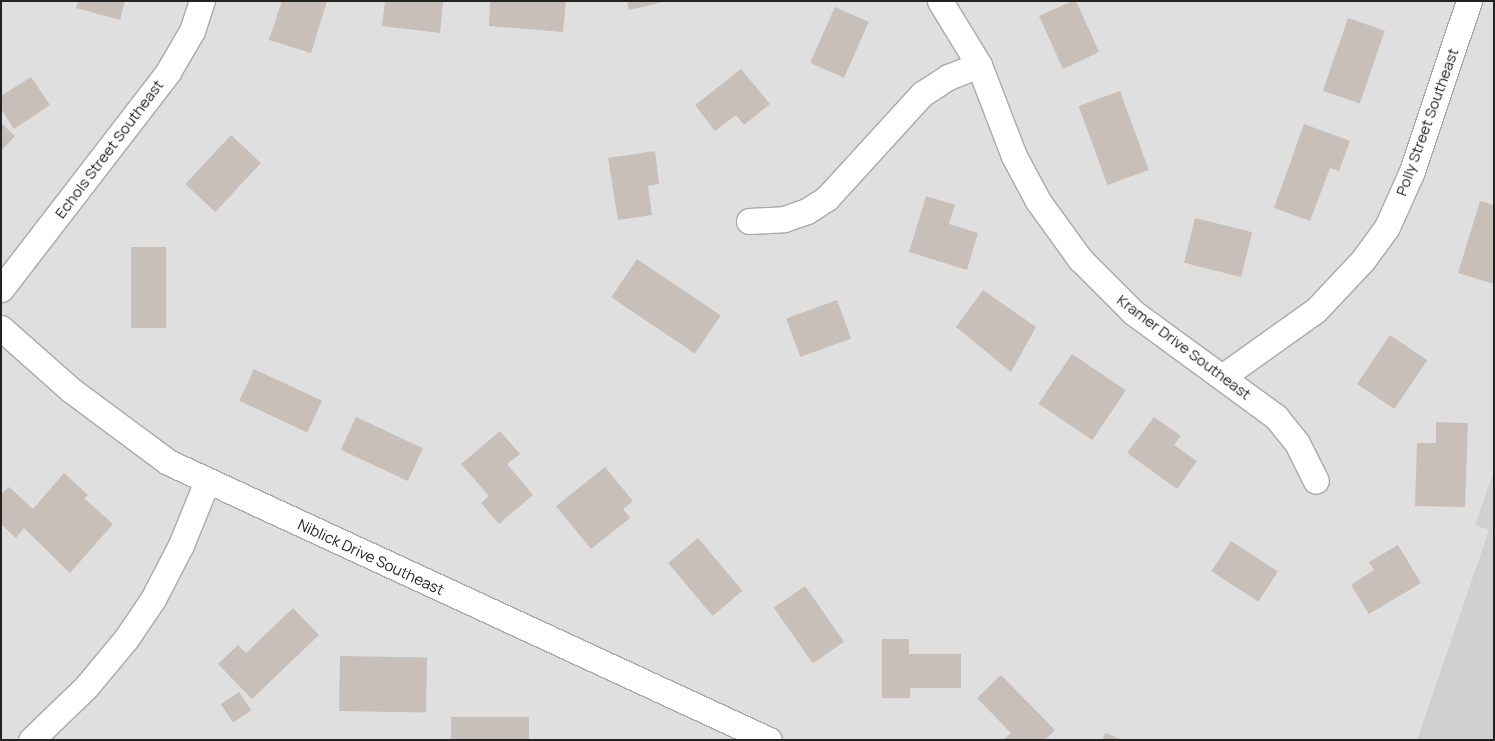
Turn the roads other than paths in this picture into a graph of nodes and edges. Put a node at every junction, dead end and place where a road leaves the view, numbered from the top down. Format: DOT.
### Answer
graph roads {
  1 [pos="202,1"];
  2 [pos="940,1"];
  3 [pos="1469,1"];
  4 [pos="979,65"];
  5 [pos="750,221"];
  6 [pos="1,289"];
  7 [pos="1,328"];
  8 [pos="1222,377"];
  9 [pos="207,481"];
  10 [pos="1316,481"];
  11 [pos="31,740"];
  12 [pos="769,740"];
  1 -- 6 [label="street, Echols Street Southeast"];
  2 -- 4 [label="street, Kramer Drive Southeast"];
  3 -- 8 [label="street, Polly Street Southeast"];
  4 -- 5 [label="street"];
  4 -- 8 [label="street, Kramer Drive Southeast"];
  7 -- 9 [label="street, Niblick Drive Southeast"];
  8 -- 10 [label="street, Kramer Drive Southeast"];
  9 -- 11 [label="street"];
  9 -- 12 [label="street, Niblick Drive Southeast"];
}
